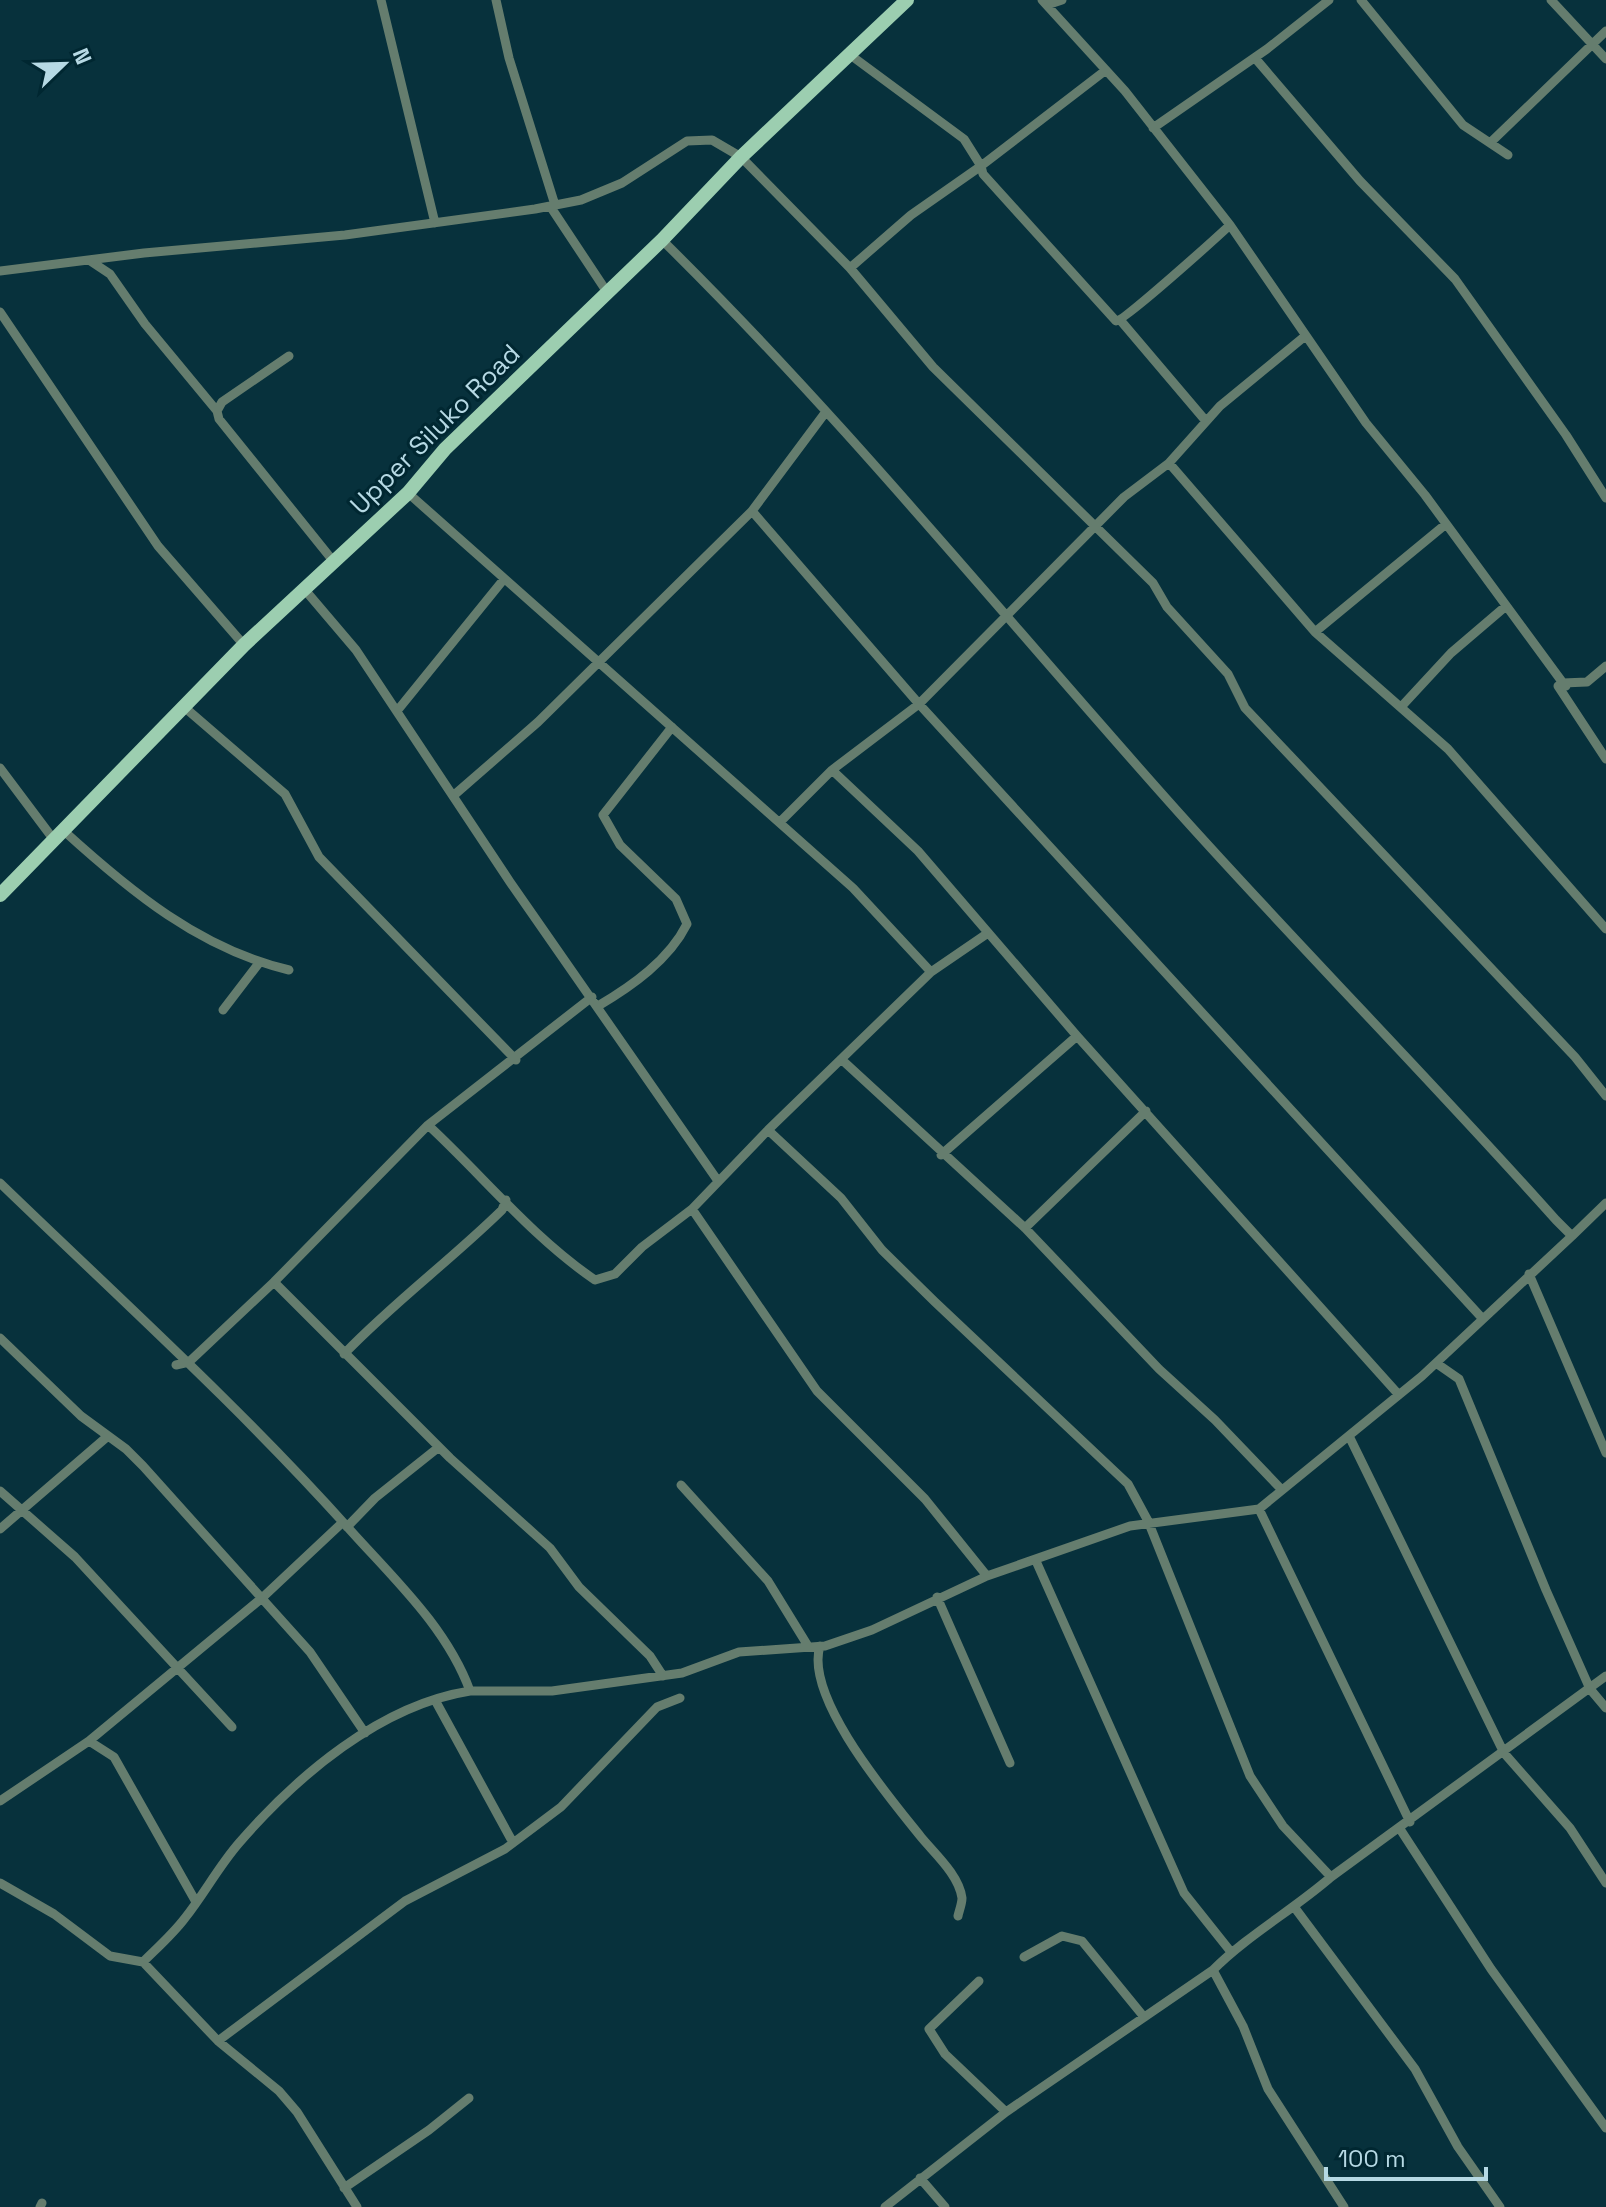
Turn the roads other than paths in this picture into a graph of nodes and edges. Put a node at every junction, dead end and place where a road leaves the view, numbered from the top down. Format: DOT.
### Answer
graph roads {
  1 [pos="381,0"];
  2 [pos="496,0"];
  3 [pos="907,0"];
  4 [pos="1062,0"];
  5 [pos="1329,0"];
  6 [pos="1361,0"];
  7 [pos="1551,0"];
  8 [pos="1044,2"];
  9 [pos="1606,31"];
  10 [pos="1591,43"];
  11 [pos="849,54"];
  12 [pos="1255,58"];
  13 [pos="1606,59"];
  14 [pos="1106,70"];
  15 [pos="1153,128"];
  16 [pos="1491,142"];
  17 [pos="1508,155"];
  18 [pos="741,157"];
  19 [pos="981,166"];
  20 [pos="552,206"];
  21 [pos="435,223"];
  22 [pos="1230,225"];
  23 [pos="662,240"];
  24 [pos="89,260"];
  25 [pos="850,268"];
  26 [pos="0,271"];
  27 [pos="607,292"];
  28 [pos="0,312"];
  29 [pos="1121,321"];
  30 [pos="1304,337"];
  31 [pos="289,356"];
  32 [pos="217,411"];
  33 [pos="825,413"];
  34 [pos="1205,420"];
  35 [pos="1169,463"];
  36 [pos="408,493"];
  37 [pos="1606,498"];
  38 [pos="752,511"];
  39 [pos="1446,524"];
  40 [pos="1094,526"];
  41 [pos="334,562"];
  42 [pos="504,579"];
  43 [pos="305,590"];
  44 [pos="1506,606"];
  45 [pos="1006,613"];
  46 [pos="1315,632"];
  47 [pos="244,645"];
  48 [pos="601,661"];
  49 [pos="1606,666"];
  50 [pos="1573,685"];
  51 [pos="919,704"];
  52 [pos="183,706"];
  53 [pos="1401,707"];
  54 [pos="397,711"];
  55 [pos="672,727"];
  56 [pos="1606,759"];
  57 [pos="0,768"];
  58 [pos="832,770"];
  59 [pos="453,796"];
  60 [pos="780,822"];
  61 [pos="59,835"];
  62 [pos="0,895"];
  63 [pos="1606,929"];
  64 [pos="988,933"];
  65 [pos="289,970"];
  66 [pos="931,972"];
  67 [pos="595,1002"];
  68 [pos="1077,1036"];
  69 [pos="841,1059"];
  70 [pos="516,1060"];
  71 [pos="1606,1096"];
  72 [pos="1146,1111"];
  73 [pos="428,1125"];
  74 [pos="768,1130"];
  75 [pos="941,1155"];
  76 [pos="718,1181"];
  77 [pos="0,1183"];
  78 [pos="506,1200"];
  79 [pos="1606,1203"];
  80 [pos="692,1209"];
  81 [pos="1025,1228"];
  82 [pos="1572,1236"];
  83 [pos="1529,1274"];
  84 [pos="274,1282"];
  85 [pos="1482,1318"];
  86 [pos="0,1338"];
  87 [pos="344,1354"];
  88 [pos="189,1362"];
  89 [pos="1436,1363"];
  90 [pos="176,1365"];
  91 [pos="1399,1395"];
  92 [pos="108,1436"];
  93 [pos="1350,1438"];
  94 [pos="439,1447"];
  95 [pos="1606,1453"];
  96 [pos="681,1485"];
  97 [pos="1282,1490"];
  98 [pos="0,1491"];
  99 [pos="1259,1509"];
  100 [pos="20,1511"];
  101 [pos="1148,1521"];
  102 [pos="345,1524"];
  103 [pos="0,1529"];
  104 [pos="1036,1561"];
  105 [pos="987,1576"];
  106 [pos="937,1597"];
  107 [pos="262,1598"];
  108 [pos="808,1646"];
  109 [pos="820,1646"];
  110 [pos="180,1667"];
  111 [pos="663,1676"];
  112 [pos="1606,1676"];
  113 [pos="1590,1689"];
  114 [pos="470,1691"];
  115 [pos="680,1698"];
  116 [pos="435,1700"];
  117 [pos="1606,1708"];
  118 [pos="232,1727"];
  119 [pos="365,1733"];
  120 [pos="89,1741"];
  121 [pos="1504,1753"];
  122 [pos="1010,1763"];
  123 [pos="0,1801"];
  124 [pos="1410,1822"];
  125 [pos="1400,1829"];
  126 [pos="511,1839"];
  127 [pos="1331,1877"];
  128 [pos="0,1883"];
  129 [pos="1606,1883"];
  130 [pos="196,1902"];
  131 [pos="1295,1908"];
  132 [pos="958,1916"];
  133 [pos="1231,1952"];
  134 [pos="1024,1957"];
  135 [pos="143,1962"];
  136 [pos="1213,1970"];
  137 [pos="979,1981"];
  138 [pos="1144,2017"];
  139 [pos="218,2041"];
  140 [pos="469,2098"];
  141 [pos="1006,2112"];
  142 [pos="1606,2128"];
  143 [pos="920,2178"];
  144 [pos="344,2188"];
  145 [pos="357,2207"];
  146 [pos="885,2207"];
  147 [pos="945,2207"];
  148 [pos="1344,2207"];
  149 [pos="1500,2207"];
  1 -- 21 [label="street"];
  2 -- 20 [label="street"];
  3 -- 11 [label="main road, Upper Siluko Road"];
  4 -- 8 [label="street"];
  5 -- 12 [label="street"];
  6 -- 16 [label="street"];
  7 -- 10 [label="street"];
  8 -- 14 [label="street"];
  9 -- 10 [label="street"];
  10 -- 13 [label="street"];
  10 -- 16 [label="street"];
  11 -- 18 [label="main road, Upper Siluko Road"];
  11 -- 19 [label="street"];
  12 -- 15 [label="street"];
  12 -- 37 [label="street"];
  14 -- 15 [label="street"];
  14 -- 19 [label="street"];
  15 -- 22 [label="street"];
  16 -- 17 [label="street"];
  18 -- 20 [label="street"];
  18 -- 23 [label="main road, Upper Siluko Road"];
  18 -- 25 [label="street"];
  19 -- 25 [label="street"];
  19 -- 29 [label="street"];
  20 -- 21 [label="street"];
  20 -- 27 [label="street"];
  21 -- 24 [label="street"];
  22 -- 29 [label="street"];
  22 -- 30 [label="street"];
  23 -- 27 [label="main road, Upper Siluko Road"];
  23 -- 33 [label="street"];
  24 -- 26 [label="street"];
  24 -- 32 [label="street"];
  25 -- 40 [label="street"];
  27 -- 36 [label="main road, Upper Siluko Road"];
  28 -- 47 [label="street"];
  29 -- 34 [label="street"];
  30 -- 34 [label="street"];
  30 -- 39 [label="street"];
  31 -- 32 [label="street"];
  32 -- 41 [label="street"];
  33 -- 38 [label="street"];
  33 -- 45 [label="street"];
  34 -- 35 [label="street"];
  35 -- 40 [label="street"];
  35 -- 46 [label="street"];
  36 -- 41 [label="main road, Upper Siluko Road"];
  36 -- 42 [label="street"];
  38 -- 48 [label="street"];
  38 -- 51 [label="street"];
  39 -- 44 [label="street"];
  39 -- 46 [label="street"];
  40 -- 45 [label="street"];
  40 -- 71 [label="street"];
  41 -- 43 [label="main road, Upper Siluko Road"];
  42 -- 48 [label="street"];
  42 -- 54 [label="street"];
  43 -- 47 [label="main road, Upper Siluko Road"];
  43 -- 54 [label="street"];
  44 -- 50 [label="street"];
  44 -- 53 [label="street"];
  45 -- 51 [label="street"];
  45 -- 82 [label="street"];
  46 -- 53 [label="street"];
  47 -- 52 [label="main road, Upper Siluko Road"];
  48 -- 55 [label="street"];
  48 -- 59 [label="street"];
  49 -- 50 [label="street"];
  50 -- 56 [label="street"];
  51 -- 58 [label="street"];
  51 -- 85 [label="street"];
  52 -- 61 [label="main road, Upper Siluko Road"];
  52 -- 70 [label="street"];
  53 -- 63 [label="street"];
  54 -- 59 [label="street"];
  55 -- 60 [label="street"];
  55 -- 67 [label="street"];
  57 -- 61 [label="street"];
  58 -- 60 [label="street"];
  58 -- 64 [label="street"];
  59 -- 67 [label="street"];
  60 -- 66 [label="street"];
  61 -- 62 [label="main road, Upper Siluko Road"];
  61 -- 65 [label="street"];
  64 -- 66 [label="street"];
  64 -- 68 [label="street"];
  66 -- 69 [label="street"];
  67 -- 70 [label="street"];
  67 -- 76 [label="street"];
  68 -- 72 [label="street"];
  68 -- 75 [label="street"];
  69 -- 74 [label="street"];
  69 -- 75 [label="street"];
  70 -- 73 [label="street"];
  72 -- 81 [label="street"];
  72 -- 91 [label="street"];
  73 -- 78 [label="street"];
  73 -- 84 [label="street"];
  74 -- 76 [label="street"];
  74 -- 101 [label="street"];
  75 -- 81 [label="street"];
  76 -- 80 [label="street"];
  77 -- 88 [label="street"];
  78 -- 80 [label="street"];
  78 -- 87 [label="street"];
  79 -- 82 [label="street"];
  80 -- 105 [label="street"];
  81 -- 97 [label="street"];
  82 -- 83 [label="street"];
  83 -- 85 [label="street"];
  83 -- 95 [label="street"];
  84 -- 87 [label="street"];
  84 -- 88 [label="street"];
  85 -- 89 [label="street"];
  86 -- 92 [label="street"];
  87 -- 94 [label="street"];
  88 -- 90 [label="street"];
  88 -- 102 [label="street"];
  89 -- 91 [label="street"];
  89 -- 113 [label="street"];
  91 -- 93 [label="street"];
  92 -- 100 [label="street"];
  92 -- 107 [label="street"];
  93 -- 97 [label="street"];
  93 -- 121 [label="street"];
  94 -- 102 [label="street"];
  94 -- 111 [label="street"];
  96 -- 108 [label="street"];
  97 -- 99 [label="street"];
  98 -- 100 [label="street"];
  99 -- 101 [label="street"];
  99 -- 124 [label="street"];
  100 -- 103 [label="street"];
  100 -- 110 [label="street"];
  101 -- 104 [label="street"];
  101 -- 127 [label="street"];
  102 -- 107 [label="street"];
  102 -- 114 [label="street"];
  104 -- 105 [label="street"];
  104 -- 133 [label="street"];
  105 -- 106 [label="street"];
  106 -- 109 [label="street"];
  106 -- 122 [label="street"];
  107 -- 110 [label="street"];
  107 -- 119 [label="street"];
  108 -- 109 [label="street"];
  108 -- 111 [label="street"];
  109 -- 132 [label="street"];
  110 -- 118 [label="street"];
  110 -- 120 [label="street"];
  111 -- 114 [label="street"];
  112 -- 113 [label="street"];
  113 -- 117 [label="street"];
  113 -- 121 [label="street"];
  114 -- 116 [label="street"];
  115 -- 139 [label="street"];
  116 -- 119 [label="street"];
  116 -- 126 [label="street"];
  119 -- 130 [label="street"];
  120 -- 123 [label="street"];
  120 -- 130 [label="street"];
  121 -- 124 [label="street"];
  121 -- 129 [label="street"];
  124 -- 125 [label="street"];
  125 -- 127 [label="street"];
  125 -- 142 [label="street"];
  127 -- 131 [label="street"];
  128 -- 135 [label="street"];
  130 -- 135 [label="street"];
  131 -- 133 [label="street"];
  131 -- 149 [label="street"];
  133 -- 136 [label="street"];
  134 -- 138 [label="street"];
  135 -- 139 [label="street"];
  136 -- 138 [label="street"];
  136 -- 148 [label="street"];
  137 -- 141 [label="street"];
  138 -- 141 [label="street"];
  139 -- 144 [label="street"];
  140 -- 144 [label="street"];
  141 -- 143 [label="street"];
  143 -- 146 [label="street"];
  143 -- 147 [label="street"];
  144 -- 145 [label="street"];
}
